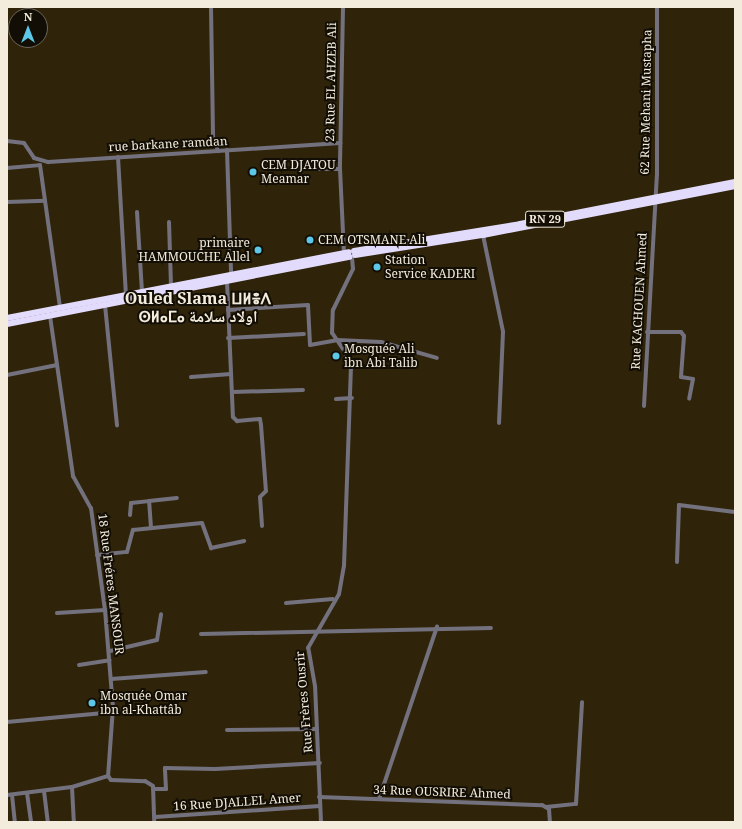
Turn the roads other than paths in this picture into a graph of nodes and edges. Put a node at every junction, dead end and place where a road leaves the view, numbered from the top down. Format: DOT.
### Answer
graph roads {
  1 [pos="211,7"];
  2 [pos="343,7"];
  3 [pos="657,7"];
  4 [pos="7,141"];
  5 [pos="340,143"];
  6 [pos="227,150"];
  7 [pos="218,151"];
  8 [pos="118,156"];
  9 [pos="7,168"];
  10 [pos="340,169"];
  11 [pos="296,170"];
  12 [pos="735,182"];
  13 [pos="735,186"];
  14 [pos="654,200"];
  15 [pos="45,201"];
  16 [pos="7,202"];
  17 [pos="137,212"];
  18 [pos="169,222"];
  19 [pos="483,236"];
  20 [pos="351,254"];
  21 [pos="231,273"];
  22 [pos="227,281"];
  23 [pos="171,285"];
  24 [pos="142,291"];
  25 [pos="126,294"];
  26 [pos="105,305"];
  27 [pos="60,307"];
  28 [pos="228,310"];
  29 [pos="50,316"];
  30 [pos="7,318"];
  31 [pos="7,324"];
  32 [pos="647,332"];
  33 [pos="304,334"];
  34 [pos="228,338"];
  35 [pos="336,340"];
  36 [pos="437,358"];
  37 [pos="57,365"];
  38 [pos="231,374"];
  39 [pos="7,375"];
  40 [pos="191,377"];
  41 [pos="303,390"];
  42 [pos="232,392"];
  43 [pos="352,398"];
  44 [pos="336,399"];
  45 [pos="689,399"];
  46 [pos="644,406"];
  47 [pos="499,423"];
  48 [pos="117,425"];
  49 [pos="177,498"];
  50 [pos="149,501"];
  51 [pos="735,512"];
  52 [pos="130,515"];
  53 [pos="262,526"];
  54 [pos="151,528"];
  55 [pos="244,541"];
  56 [pos="97,555"];
  57 [pos="677,562"];
  58 [pos="333,599"];
  59 [pos="286,603"];
  60 [pos="105,610"];
  61 [pos="57,613"];
  62 [pos="161,614"];
  63 [pos="437,627"];
  64 [pos="491,628"];
  65 [pos="317,629"];
  66 [pos="201,634"];
  67 [pos="110,651"];
  68 [pos="110,660"];
  69 [pos="79,665"];
  70 [pos="206,672"];
  71 [pos="111,679"];
  72 [pos="582,702"];
  73 [pos="113,706"];
  74 [pos="7,722"];
  75 [pos="317,729"];
  76 [pos="227,730"];
  77 [pos="320,763"];
  78 [pos="108,776"];
  79 [pos="72,787"];
  80 [pos="153,789"];
  81 [pos="44,791"];
  82 [pos="27,793"];
  83 [pos="9,795"];
  84 [pos="319,797"];
  85 [pos="379,799"];
  86 [pos="320,806"];
  87 [pos="546,807"];
  88 [pos="154,820"];
  89 [pos="15,822"];
  90 [pos="31,822"];
  91 [pos="48,822"];
  92 [pos="74,822"];
  93 [pos="321,822"];
  94 [pos="550,822"];
  1 -- 7 [label="street"];
  2 -- 5 [label="street, 23 Rue EL AHZEB Ali"];
  3 -- 14 [label="street, 62 Rue Mehani Mustapha"];
  4 -- 8 [label="street, rue barkane ramdan"];
  5 -- 6 [label="street, rue barkane ramdan"];
  5 -- 10 [label="street, 23 Rue EL AHZEB Ali"];
  6 -- 7 [label="street, rue barkane ramdan"];
  6 -- 21 [label="street"];
  7 -- 8 [label="street, rue barkane ramdan"];
  8 -- 25 [label="street"];
  9 -- 15 [label="street"];
  10 -- 11 [label="street"];
  10 -- 20 [label="street, 23 Rue EL AHZEB Ali"];
  12 -- 14 [label="highway, RN 29"];
  13 -- 14 [label="highway, RN 29"];
  14 -- 19 [label="highway, RN 29"];
  14 -- 20 [label="highway, RN 29"];
  14 -- 32 [label="street, Rue KACHOUEN Ahmed"];
  15 -- 16 [label="street"];
  15 -- 27 [label="street"];
  17 -- 24 [label="street"];
  18 -- 23 [label="street"];
  19 -- 20 [label="highway, RN 29"];
  19 -- 47 [label="street"];
  20 -- 21 [label="highway, RN 29"];
  20 -- 22 [label="highway, RN 29"];
  20 -- 35 [label="street, Rue Frères Ousrir"];
  21 -- 23 [label="highway, RN 29"];
  22 -- 26 [label="highway, RN 29"];
  22 -- 28 [label="street"];
  23 -- 24 [label="highway, RN 29"];
  24 -- 25 [label="highway, RN 29"];
  25 -- 27 [label="highway, RN 29"];
  26 -- 29 [label="highway, RN 29"];
  26 -- 48 [label="street"];
  27 -- 30 [label="highway, RN 29"];
  28 -- 34 [label="street"];
  28 -- 35 [label="street"];
  29 -- 31 [label="highway, RN 29"];
  29 -- 37 [label="street, 18 Rue Fréres MANSOUR"];
  32 -- 45 [label="street"];
  32 -- 46 [label="street, Rue KACHOUEN Ahmed"];
  33 -- 34 [label="street"];
  34 -- 38 [label="street"];
  35 -- 36 [label="street"];
  35 -- 43 [label="street, Rue Frères Ousrir"];
  37 -- 39 [label="street"];
  37 -- 56 [label="street, 18 Rue Fréres MANSOUR"];
  38 -- 40 [label="street"];
  38 -- 42 [label="street"];
  41 -- 42 [label="street"];
  42 -- 53 [label="street"];
  43 -- 44 [label="street"];
  43 -- 58 [label="street, Rue Frères Ousrir"];
  49 -- 50 [label="street"];
  50 -- 52 [label="street"];
  50 -- 54 [label="street"];
  51 -- 57 [label="street"];
  54 -- 55 [label="street"];
  54 -- 56 [label="street"];
  56 -- 60 [label="street, 18 Rue Fréres MANSOUR"];
  58 -- 59 [label="street"];
  58 -- 65 [label="street, Rue Frères Ousrir"];
  60 -- 61 [label="street"];
  60 -- 67 [label="street, 18 Rue Fréres MANSOUR"];
  62 -- 67 [label="street"];
  63 -- 64 [label="street"];
  63 -- 65 [label="street"];
  63 -- 85 [label="street"];
  65 -- 66 [label="street"];
  65 -- 75 [label="street, Rue Frères Ousrir"];
  67 -- 68 [label="street, 18 Rue Fréres MANSOUR"];
  68 -- 69 [label="street"];
  68 -- 71 [label="street, 18 Rue Fréres MANSOUR"];
  70 -- 71 [label="street"];
  71 -- 73 [label="street, 18 Rue Fréres MANSOUR"];
  72 -- 87 [label="street, 34 Rue OUSRIRE Ahmed"];
  73 -- 74 [label="street"];
  73 -- 78 [label="street, 18 Rue Fréres MANSOUR"];
  75 -- 76 [label="street"];
  75 -- 77 [label="street, Rue Frères Ousrir"];
  77 -- 80 [label="street"];
  77 -- 84 [label="street, Rue Frères Ousrir"];
  78 -- 79 [label="street"];
  78 -- 80 [label="street"];
  79 -- 81 [label="street"];
  79 -- 92 [label="street"];
  80 -- 88 [label="street"];
  81 -- 82 [label="street"];
  81 -- 91 [label="street"];
  82 -- 83 [label="street"];
  82 -- 90 [label="street"];
  83 -- 89 [label="street"];
  84 -- 85 [label="street, 34 Rue OUSRIRE Ahmed"];
  84 -- 86 [label="street, Rue Frères Ousrir"];
  85 -- 87 [label="street, 34 Rue OUSRIRE Ahmed"];
  86 -- 88 [label="street, 16 Rue DJALLEL Amer"];
  86 -- 93 [label="street, Rue Frères Ousrir"];
  87 -- 94 [label="street"];
}
